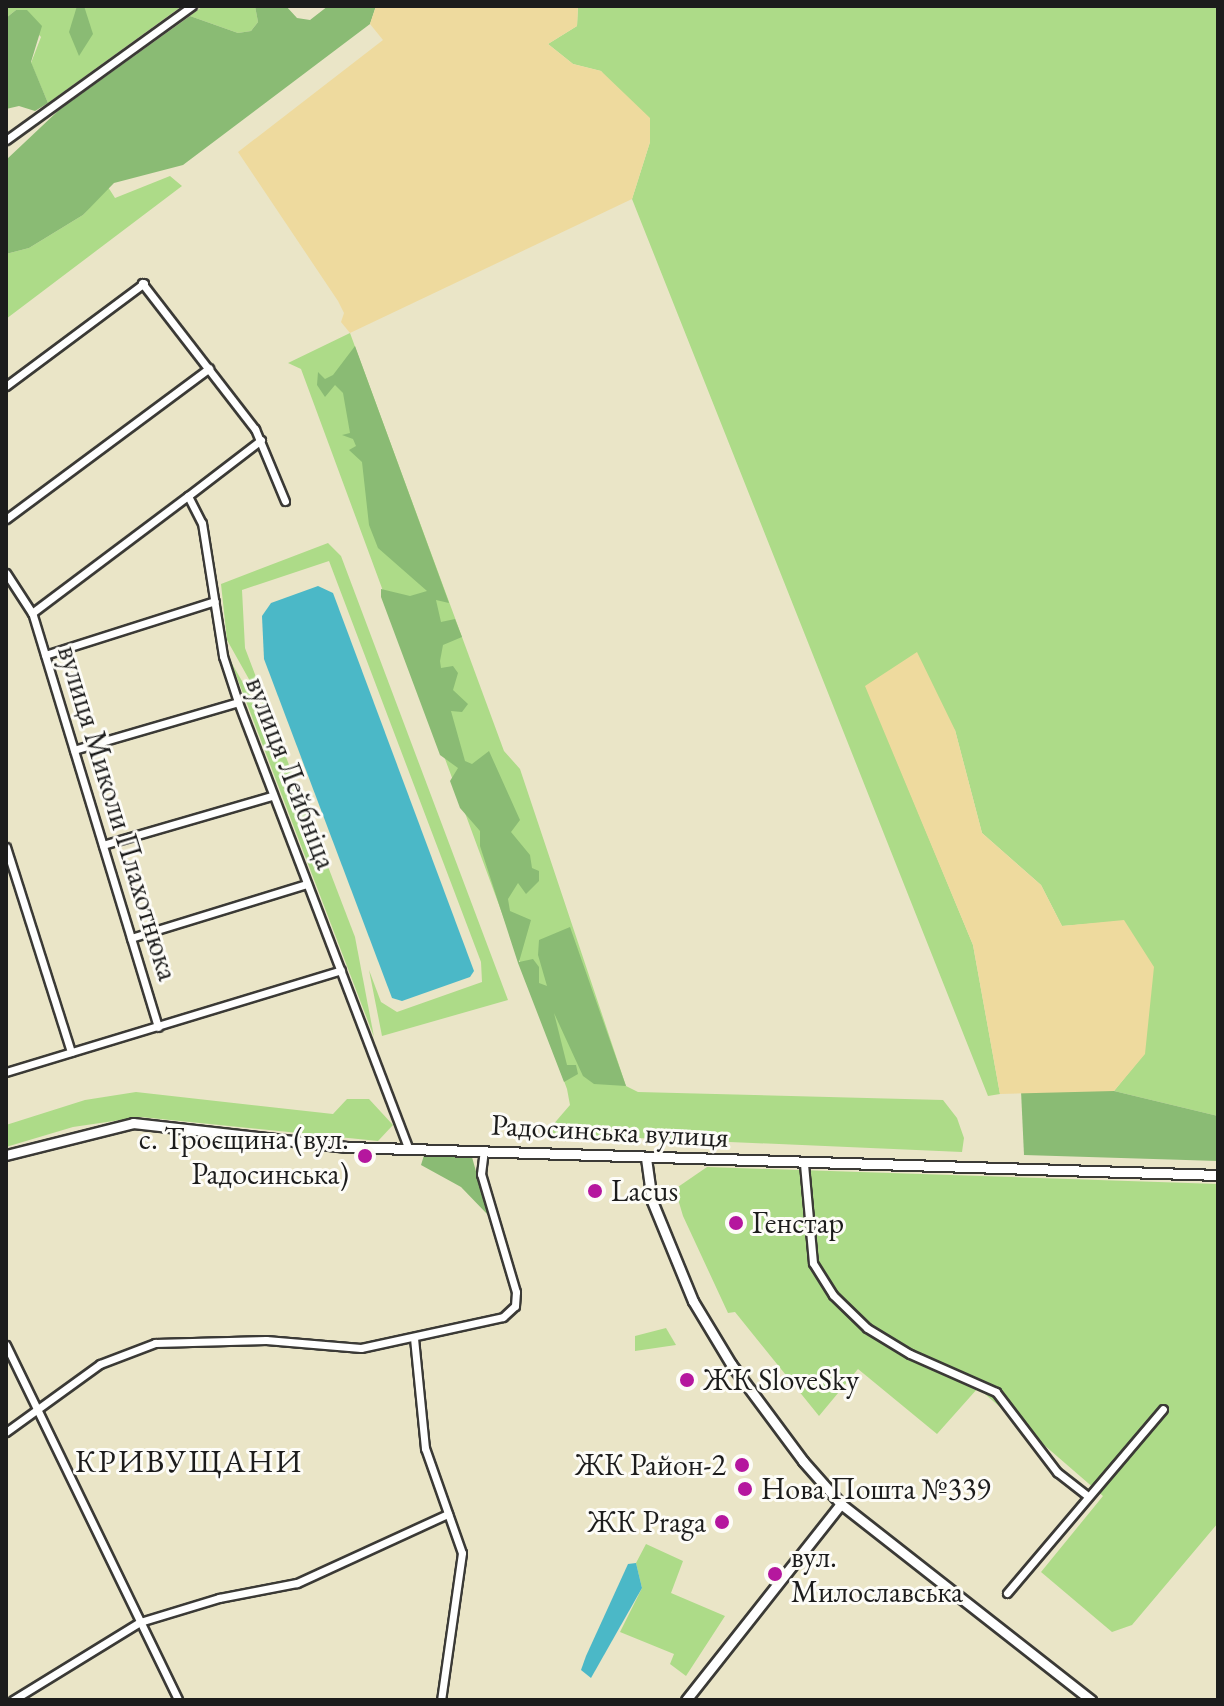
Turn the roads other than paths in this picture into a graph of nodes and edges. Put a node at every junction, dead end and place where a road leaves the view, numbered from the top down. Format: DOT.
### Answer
graph roads {
  1 [pos="192,6"];
  2 [pos="6,140"];
  3 [pos="209,368"];
  4 [pos="6,386"];
  5 [pos="261,440"];
  6 [pos="188,496"];
  7 [pos="285,501"];
  8 [pos="6,519"];
  9 [pos="6,573"];
  10 [pos="215,601"];
  11 [pos="32,613"];
  12 [pos="45,655"];
  13 [pos="238,702"];
  14 [pos="74,750"];
  15 [pos="272,796"];
  16 [pos="103,845"];
  17 [pos="6,847"];
  18 [pos="307,884"];
  19 [pos="131,938"];
  20 [pos="341,970"];
  21 [pos="158,1027"];
  22 [pos="71,1052"];
  23 [pos="6,1072"];
  24 [pos="408,1147"];
  25 [pos="484,1150"];
  26 [pos="6,1155"];
  27 [pos="646,1158"];
  28 [pos="804,1164"];
  29 [pos="1218,1175"];
  30 [pos="414,1338"];
  31 [pos="6,1345"];
  32 [pos="37,1406"];
  33 [pos="1163,1409"];
  34 [pos="6,1432"];
  35 [pos="1086,1495"];
  36 [pos="841,1504"];
  37 [pos="448,1514"];
  38 [pos="1007,1593"];
  39 [pos="140,1622"];
  40 [pos="13,1700"];
  41 [pos="178,1700"];
  42 [pos="441,1700"];
  43 [pos="686,1700"];
  44 [pos="1091,1700"];
  1 -- 2 [label="street"];
  3 -- 4 [label="street"];
  3 -- 5 [label="street"];
  3 -- 8 [label="street"];
  5 -- 6 [label="street"];
  5 -- 7 [label="street"];
  6 -- 10 [label="street, вулиця Лейбніца"];
  6 -- 11 [label="street, вулиця Миколи Плахотнюка"];
  9 -- 11 [label="street, вулиця Миколи Плахотнюка"];
  10 -- 12 [label="street"];
  10 -- 13 [label="street, вулиця Лейбніца"];
  11 -- 12 [label="street, вулиця Миколи Плахотнюка"];
  12 -- 14 [label="street, вулиця Миколи Плахотнюка"];
  13 -- 14 [label="street"];
  13 -- 15 [label="street, вулиця Лейбніца"];
  14 -- 16 [label="street, вулиця Миколи Плахотнюка"];
  15 -- 16 [label="street"];
  15 -- 18 [label="street, вулиця Лейбніца"];
  16 -- 19 [label="street, вулиця Миколи Плахотнюка"];
  17 -- 22 [label="street"];
  18 -- 19 [label="street"];
  18 -- 20 [label="street, вулиця Лейбніца"];
  19 -- 21 [label="street, вулиця Миколи Плахотнюка"];
  20 -- 21 [label="street"];
  20 -- 24 [label="street, вулиця Лейбніца"];
  21 -- 22 [label="street"];
  22 -- 23 [label="street"];
  24 -- 25 [label="main road, Радосинська вулиця"];
  24 -- 26 [label="main road, Радосинська вулиця"];
  25 -- 27 [label="main road, Радосинська вулиця"];
  25 -- 30 [label="street"];
  27 -- 28 [label="main road, Радосинська вулиця"];
  27 -- 36 [label="main road"];
  28 -- 29 [label="main road, Радосинська вулиця"];
  28 -- 35 [label="street"];
  30 -- 32 [label="street"];
  30 -- 37 [label="street"];
  31 -- 32 [label="street"];
  32 -- 34 [label="street"];
  32 -- 39 [label="street"];
  33 -- 35 [label="street"];
  35 -- 38 [label="street"];
  36 -- 43 [label="main road"];
  36 -- 44 [label="main road"];
  37 -- 39 [label="street"];
  37 -- 42 [label="street"];
  39 -- 40 [label="street"];
  39 -- 41 [label="street"];
}
